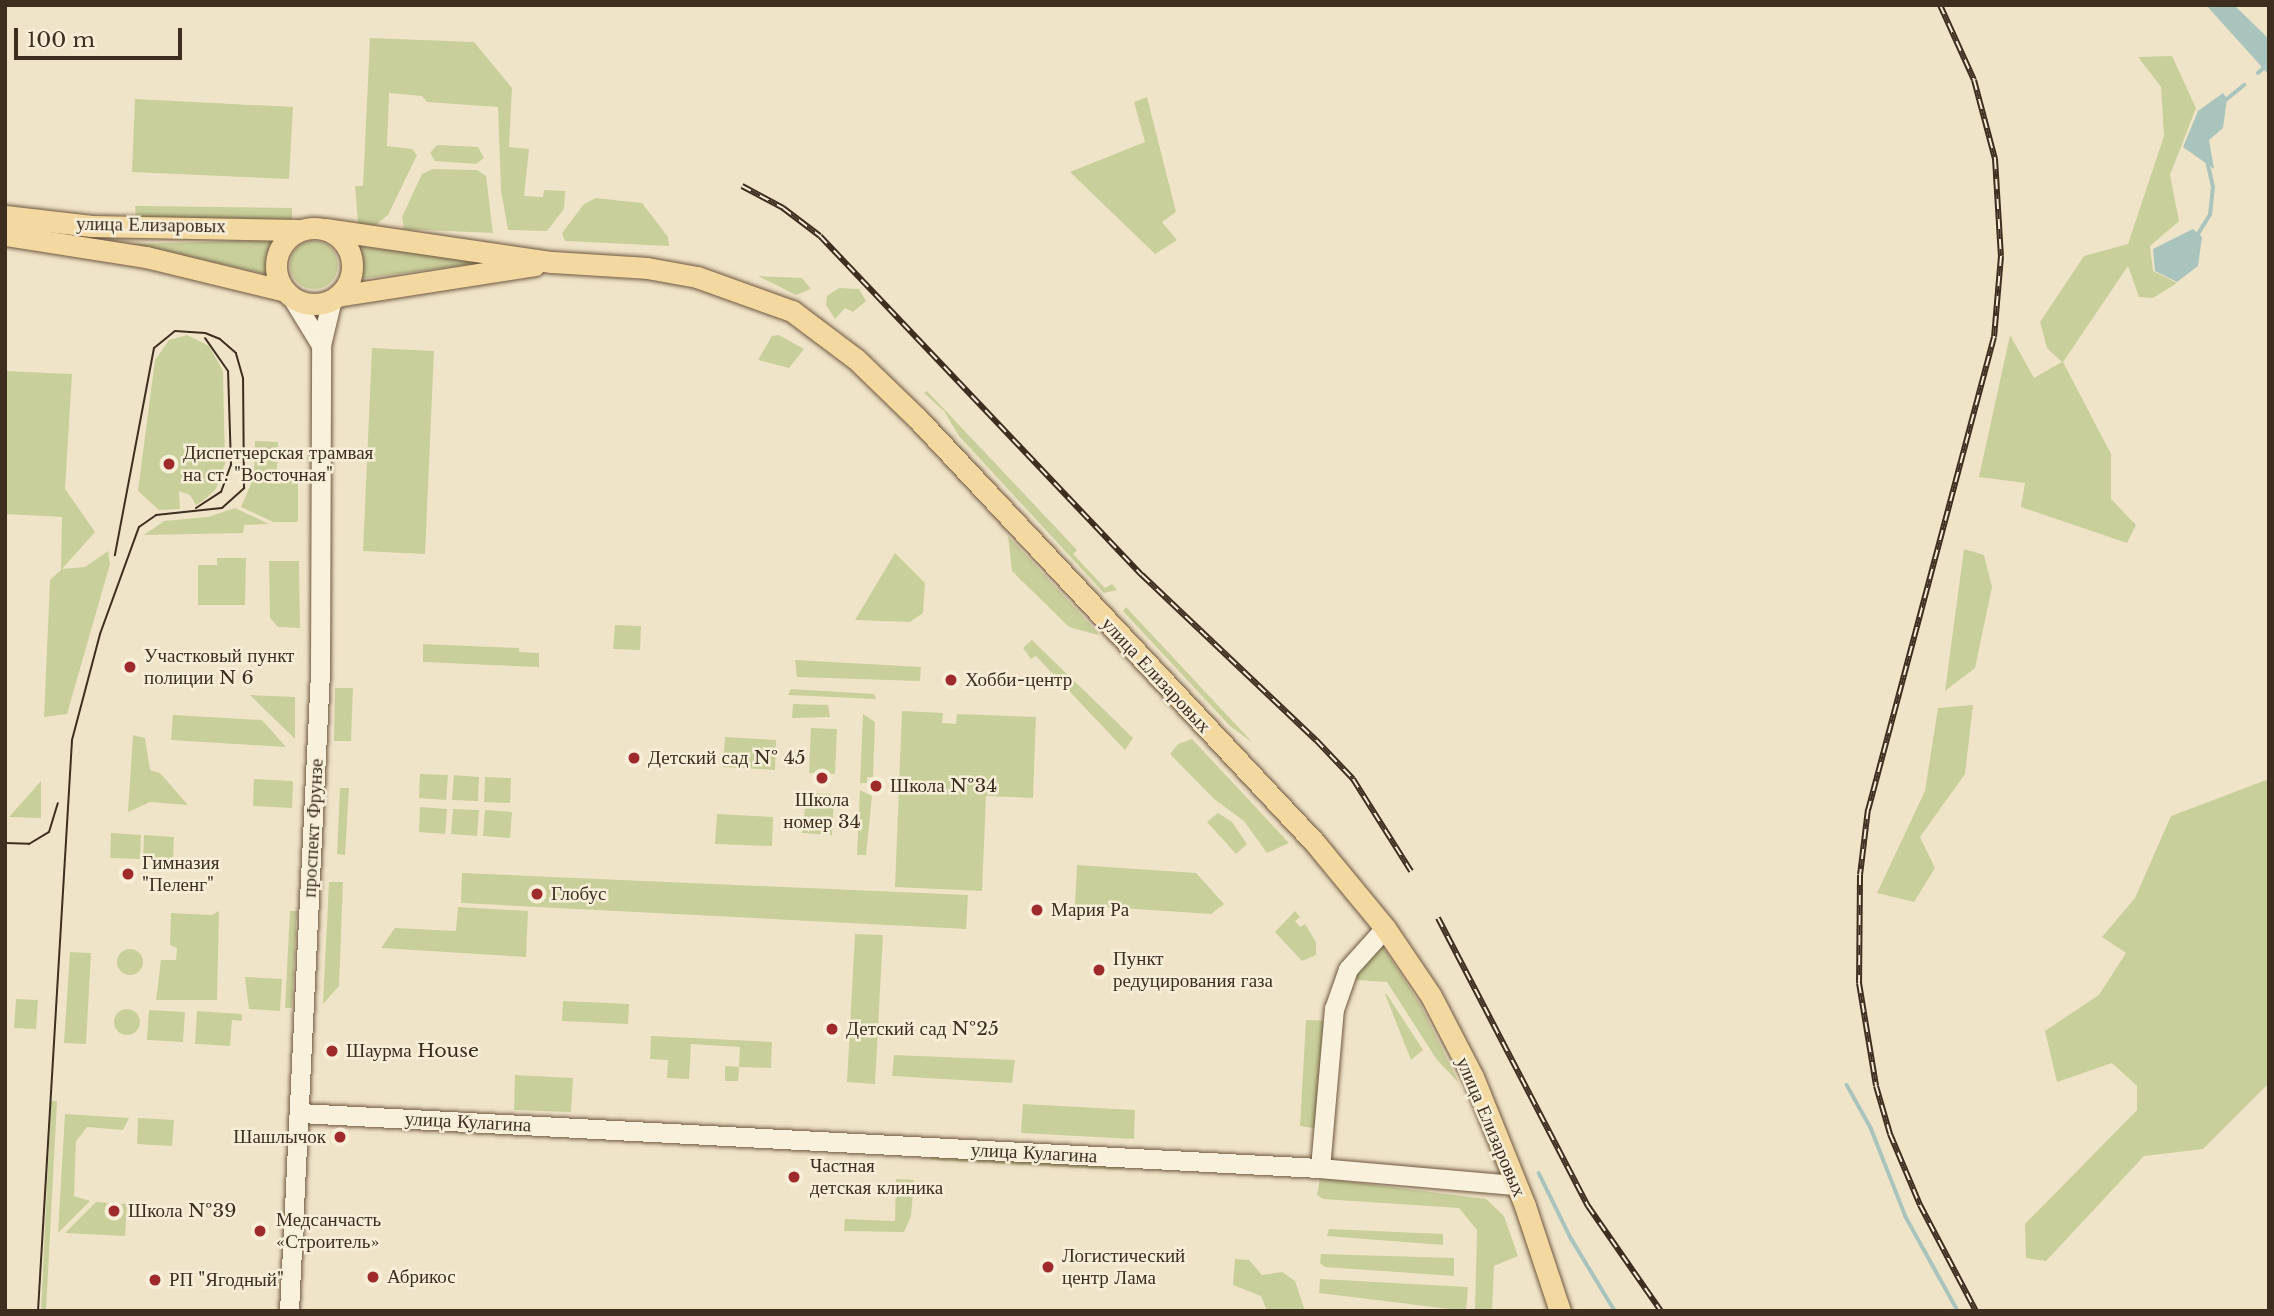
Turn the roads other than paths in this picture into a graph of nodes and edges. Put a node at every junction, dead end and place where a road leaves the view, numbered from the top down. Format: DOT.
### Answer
graph roads {
  1 [pos="5,215"];
  2 [pos="326,229"];
  3 [pos="297,230"];
  4 [pos="5,235"];
  5 [pos="552,262"];
  6 [pos="288,294"];
  7 [pos="335,298"];
  8 [pos="321,345"];
  9 [pos="1385,928"];
  10 [pos="300,1113"];
  11 [pos="1320,1168"];
  12 [pos="1516,1185"];
  13 [pos="289,1311"];
  14 [pos="1560,1311"];
  1 -- 3 [label="main road, улица Елизаровых"];
  2 -- 3 [label="main road"];
  2 -- 5 [label="main road, улица Елизаровых"];
  2 -- 7 [label="main road"];
  3 -- 6 [label="main road"];
  4 -- 6 [label="main road, улица Елизаровых"];
  5 -- 7 [label="main road, улица Елизаровых"];
  5 -- 9 [label="main road, улица Елизаровых"];
  6 -- 7 [label="main road"];
  6 -- 8 [label="street"];
  7 -- 8 [label="street, проспект Фрунзе"];
  8 -- 10 [label="street, проспект Фрунзе"];
  9 -- 11 [label="street"];
  9 -- 12 [label="main road, улица Елизаровых"];
  10 -- 11 [label="street, улица Кулагина"];
  10 -- 13 [label="street, проспект Фрунзе"];
  11 -- 12 [label="street, улица Кулагина"];
  12 -- 14 [label="main road, улица Елизаровых"];
}
